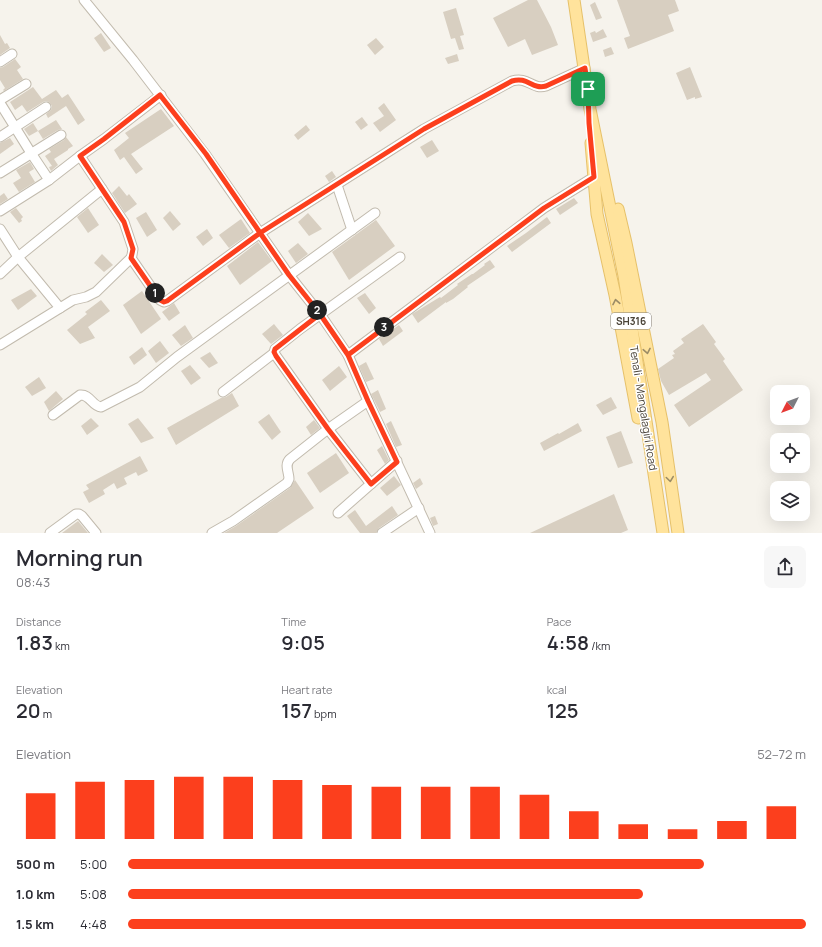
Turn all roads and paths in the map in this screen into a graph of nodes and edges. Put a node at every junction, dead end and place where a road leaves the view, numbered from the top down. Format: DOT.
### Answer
graph roads {
  1 [pos="84,0"];
  2 [pos="574,0"];
  3 [pos="12,54"];
  4 [pos="0,62"];
  5 [pos="585,68"];
  6 [pos="26,84"];
  7 [pos="588,92"];
  8 [pos="160,95"];
  9 [pos="0,102"];
  10 [pos="46,107"];
  11 [pos="15,127"];
  12 [pos="61,135"];
  13 [pos="0,137"];
  14 [pos="31,153"];
  15 [pos="80,156"];
  16 [pos="0,173"];
  17 [pos="594,177"];
  18 [pos="49,180"];
  19 [pos="337,185"];
  20 [pos="102,189"];
  21 [pos="0,212"];
  22 [pos="375,213"];
  23 [pos="0,229"];
  24 [pos="352,230"];
  25 [pos="260,233"];
  26 [pos="4,243"];
  27 [pos="18,257"];
  28 [pos="400,257"];
  29 [pos="131,258"];
  30 [pos="0,274"];
  31 [pos="289,275"];
  32 [pos="60,308"];
  33 [pos="320,314"];
  34 [pos="0,345"];
  35 [pos="274,352"];
  36 [pos="348,355"];
  37 [pos="223,392"];
  38 [pos="368,401"];
  39 [pos="53,415"];
  40 [pos="328,429"];
  41 [pos="397,462"];
  42 [pos="371,484"];
  43 [pos="419,508"];
  44 [pos="338,513"];
  45 [pos="50,533"];
  46 [pos="96,533"];
  47 [pos="212,533"];
  48 [pos="382,533"];
  49 [pos="430,533"];
  50 [pos="657,533"];
  51 [pos="663,533"];
  52 [pos="678,533"];
  1 -- 8 [label="street"];
  2 -- 5 [label="main road, Tenali - Mangalagiri Road / SH316"];
  3 -- 4 [label="street"];
  5 -- 7 [label="main road, Tenali - Mangalagiri Road / SH316"];
  5 -- 19 [label="street"];
  6 -- 9 [label="street"];
  7 -- 17 [label="main road"];
  7 -- 51 [label="main road, Tenali - Mangalagiri Road / SH316"];
  7 -- 52 [label="main road, one-way"];
  8 -- 15 [label="street"];
  8 -- 25 [label="street"];
  9 -- 11 [label="street"];
  10 -- 11 [label="street"];
  11 -- 13 [label="street"];
  11 -- 14 [label="street"];
  12 -- 14 [label="street"];
  14 -- 16 [label="street"];
  14 -- 18 [label="street"];
  15 -- 18 [label="street"];
  15 -- 20 [label="street"];
  17 -- 36 [label="street"];
  50 -- 17 [label="main road, one-way"];
  18 -- 21 [label="street"];
  19 -- 24 [label="street"];
  19 -- 25 [label="street"];
  20 -- 27 [label="street"];
  20 -- 29 [label="street"];
  22 -- 24 [label="street"];
  23 -- 26 [label="street"];
  24 -- 31 [label="street"];
  25 -- 29 [label="street"];
  25 -- 31 [label="street"];
  26 -- 27 [label="street"];
  27 -- 30 [label="street"];
  27 -- 32 [label="street"];
  28 -- 33 [label="street"];
  29 -- 32 [label="street"];
  31 -- 33 [label="street"];
  31 -- 39 [label="street"];
  32 -- 34 [label="street"];
  33 -- 35 [label="street"];
  33 -- 36 [label="street"];
  35 -- 37 [label="street"];
  35 -- 40 [label="street"];
  36 -- 38 [label="street"];
  38 -- 40 [label="street"];
  38 -- 41 [label="street"];
  40 -- 42 [label="street"];
  40 -- 47 [label="street"];
  41 -- 42 [label="street"];
  41 -- 43 [label="street"];
  42 -- 44 [label="street"];
  43 -- 48 [label="street"];
  43 -- 49 [label="street"];
  45 -- 46 [label="street"];
}
